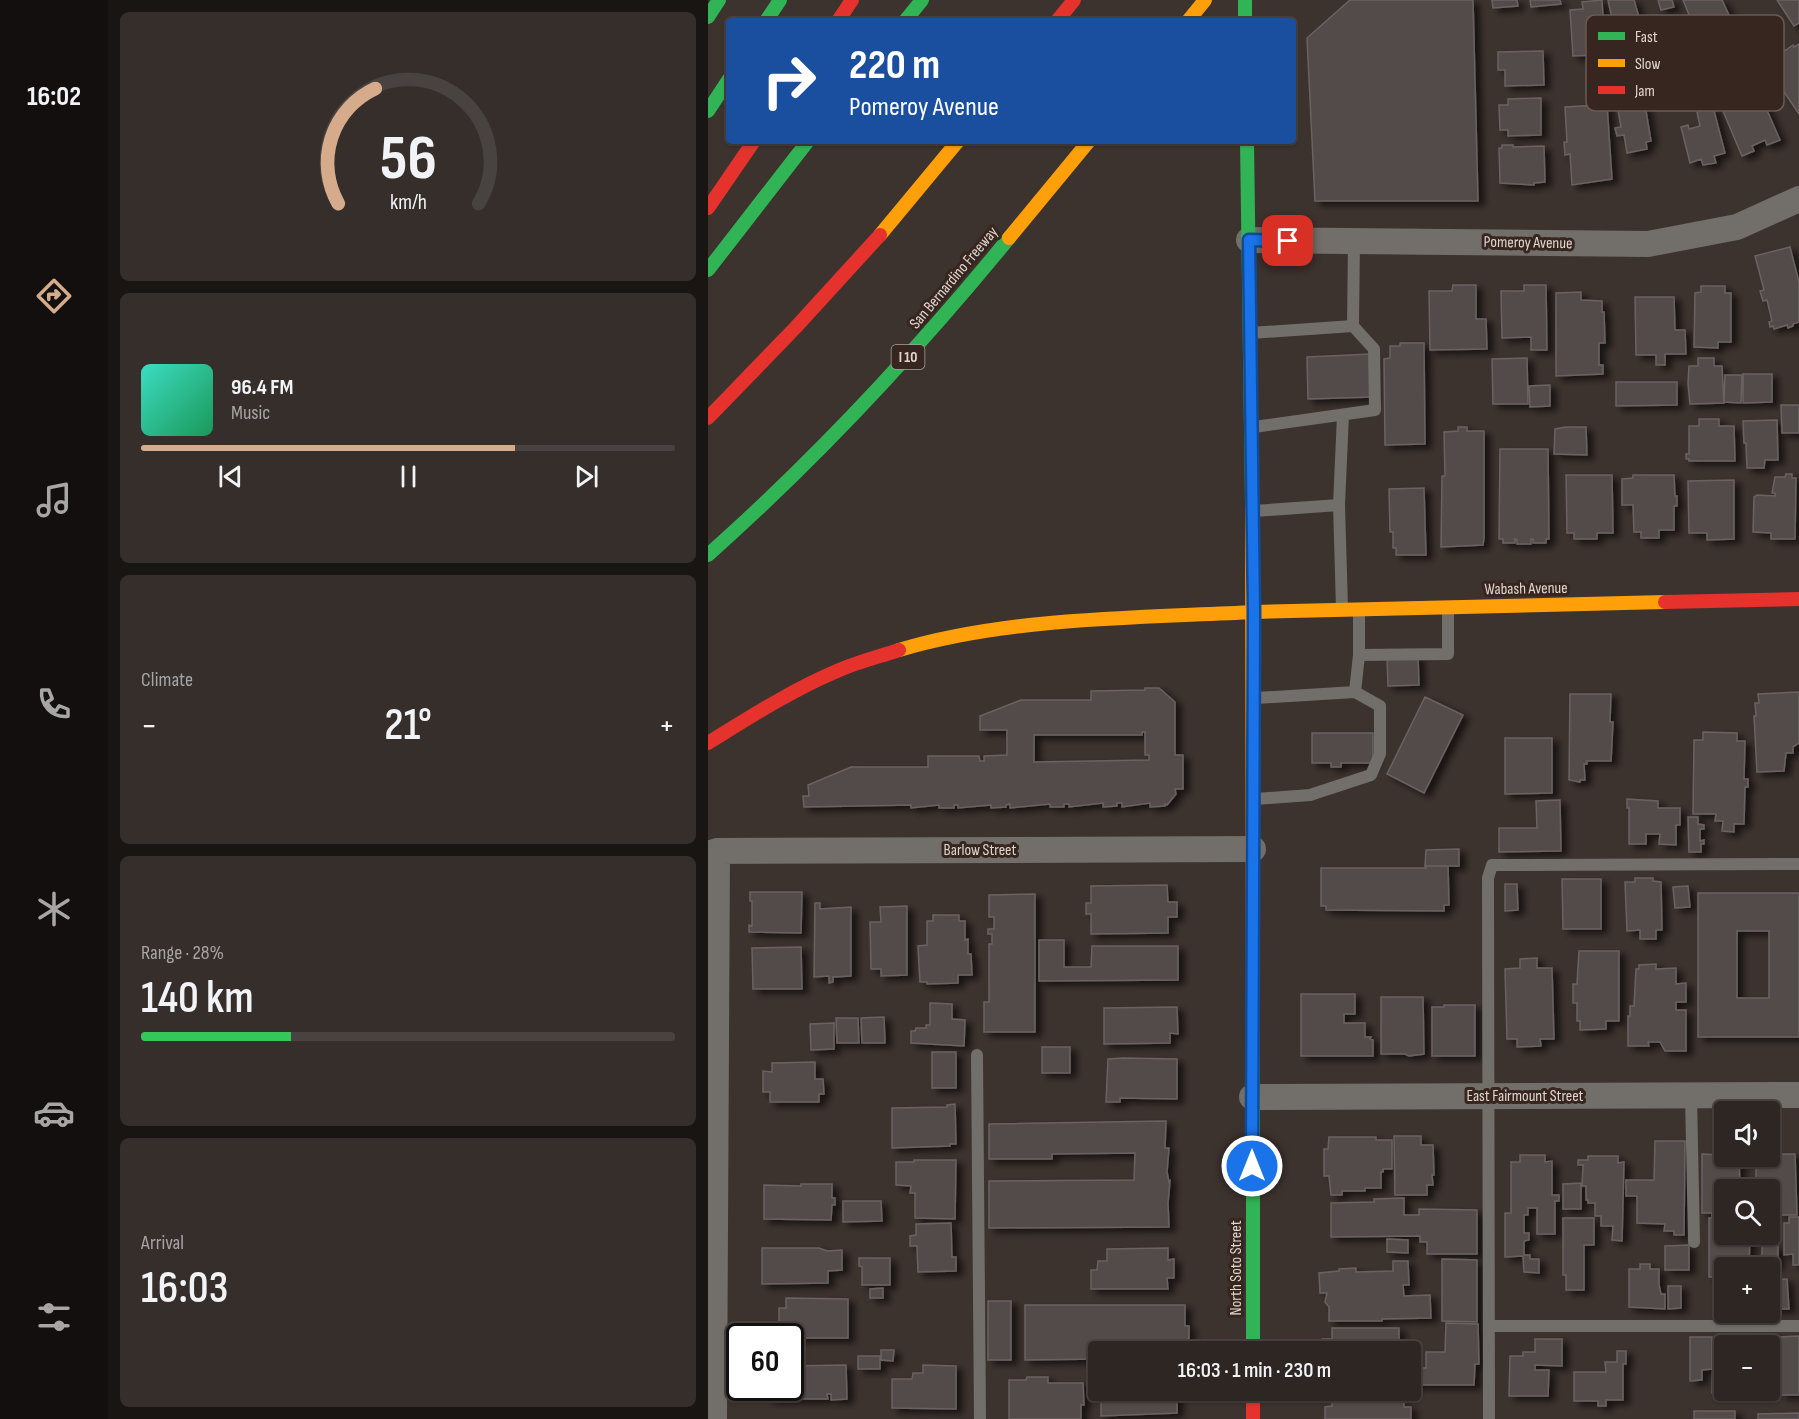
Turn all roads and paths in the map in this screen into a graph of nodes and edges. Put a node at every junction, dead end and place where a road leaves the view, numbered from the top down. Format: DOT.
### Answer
graph roads {
  1 [pos="719,0"];
  2 [pos="780,0"];
  3 [pos="852,0"];
  4 [pos="922,0"];
  5 [pos="1074,0"];
  6 [pos="1205,0"];
  7 [pos="1245,0"];
  8 [pos="708,17"];
  9 [pos="768,18"];
  10 [pos="840,18"];
  11 [pos="907,18"];
  12 [pos="1059,18"];
  13 [pos="1190,18"];
  14 [pos="1245,18"];
  15 [pos="726,84"];
  16 [pos="708,111"];
  17 [pos="752,144"];
  18 [pos="806,144"];
  19 [pos="956,144"];
  20 [pos="1087,144"];
  21 [pos="1247,144"];
  22 [pos="1799,199"];
  23 [pos="708,208"];
  24 [pos="1249,240"];
  25 [pos="1354,241"];
  26 [pos="708,270"];
  27 [pos="1353,327"];
  28 [pos="1250,333"];
  29 [pos="1343,415"];
  30 [pos="708,418"];
  31 [pos="1251,427"];
  32 [pos="1339,505"];
  33 [pos="1252,511"];
  34 [pos="708,555"];
  35 [pos="1799,599"];
  36 [pos="1448,607"];
  37 [pos="1359,609"];
  38 [pos="1342,610"];
  39 [pos="1254,612"];
  40 [pos="1359,655"];
  41 [pos="1355,692"];
  42 [pos="1253,699"];
  43 [pos="708,743"];
  44 [pos="1254,800"];
  45 [pos="1253,849"];
  46 [pos="712,852"];
  47 [pos="1799,864"];
  48 [pos="977,1055"];
  49 [pos="1799,1095"];
  50 [pos="1487,1096"];
  51 [pos="1691,1096"];
  52 [pos="1252,1097"];
  53 [pos="1694,1242"];
  54 [pos="1489,1326"];
  55 [pos="1799,1326"];
  56 [pos="1253,1341"];
  57 [pos="1253,1401"];
  58 [pos="714,1419"];
  59 [pos="980,1419"];
  60 [pos="1253,1419"];
  61 [pos="1489,1419"];
  1 -- 8 [label="main road"];
  2 -- 9 [label="main road"];
  3 -- 10 [label="main road"];
  4 -- 11 [label="main road"];
  5 -- 12 [label="main road"];
  6 -- 13 [label="main road"];
  7 -- 14 [label="main road"];
  15 -- 16 [label="main road"];
  17 -- 23 [label="main road"];
  18 -- 26 [label="main road"];
  19 -- 30 [label="main road"];
  20 -- 34 [label="main road, San Bernardino Freeway / I 10"];
  21 -- 24 [label="main road, North Soto Street"];
  22 -- 25 [label="street, Pomeroy Avenue"];
  24 -- 25 [label="street, Pomeroy Avenue"];
  24 -- 28 [label="main road, North Soto Street"];
  25 -- 27 [label="lane"];
  27 -- 28 [label="lane"];
  27 -- 29 [label="lane"];
  28 -- 31 [label="main road, North Soto Street"];
  29 -- 31 [label="lane"];
  29 -- 32 [label="lane"];
  31 -- 33 [label="main road, North Soto Street"];
  32 -- 33 [label="lane"];
  32 -- 38 [label="lane"];
  33 -- 39 [label="main road, North Soto Street"];
  35 -- 36 [label="main road, Wabash Avenue"];
  36 -- 37 [label="main road, Wabash Avenue"];
  36 -- 40 [label="lane"];
  37 -- 38 [label="main road, Wabash Avenue"];
  37 -- 40 [label="lane"];
  38 -- 39 [label="main road, Wabash Avenue"];
  39 -- 42 [label="main road, North Soto Street"];
  39 -- 43 [label="main road, Wabash Avenue"];
  40 -- 41 [label="lane"];
  41 -- 42 [label="lane"];
  41 -- 44 [label="lane"];
  42 -- 44 [label="main road, North Soto Street"];
  44 -- 45 [label="main road, North Soto Street"];
  45 -- 46 [label="street, Barlow Street"];
  45 -- 52 [label="main road, North Soto Street"];
  46 -- 58 [label="street"];
  47 -- 50 [label="lane"];
  48 -- 59 [label="lane"];
  49 -- 51 [label="street, East Fairmount Street"];
  50 -- 51 [label="street, East Fairmount Street"];
  50 -- 52 [label="street, East Fairmount Street"];
  50 -- 54 [label="lane"];
  51 -- 53 [label="lane"];
  52 -- 56 [label="main road, North Soto Street"];
  54 -- 55 [label="lane"];
  54 -- 61 [label="lane"];
  57 -- 60 [label="main road"];
}
